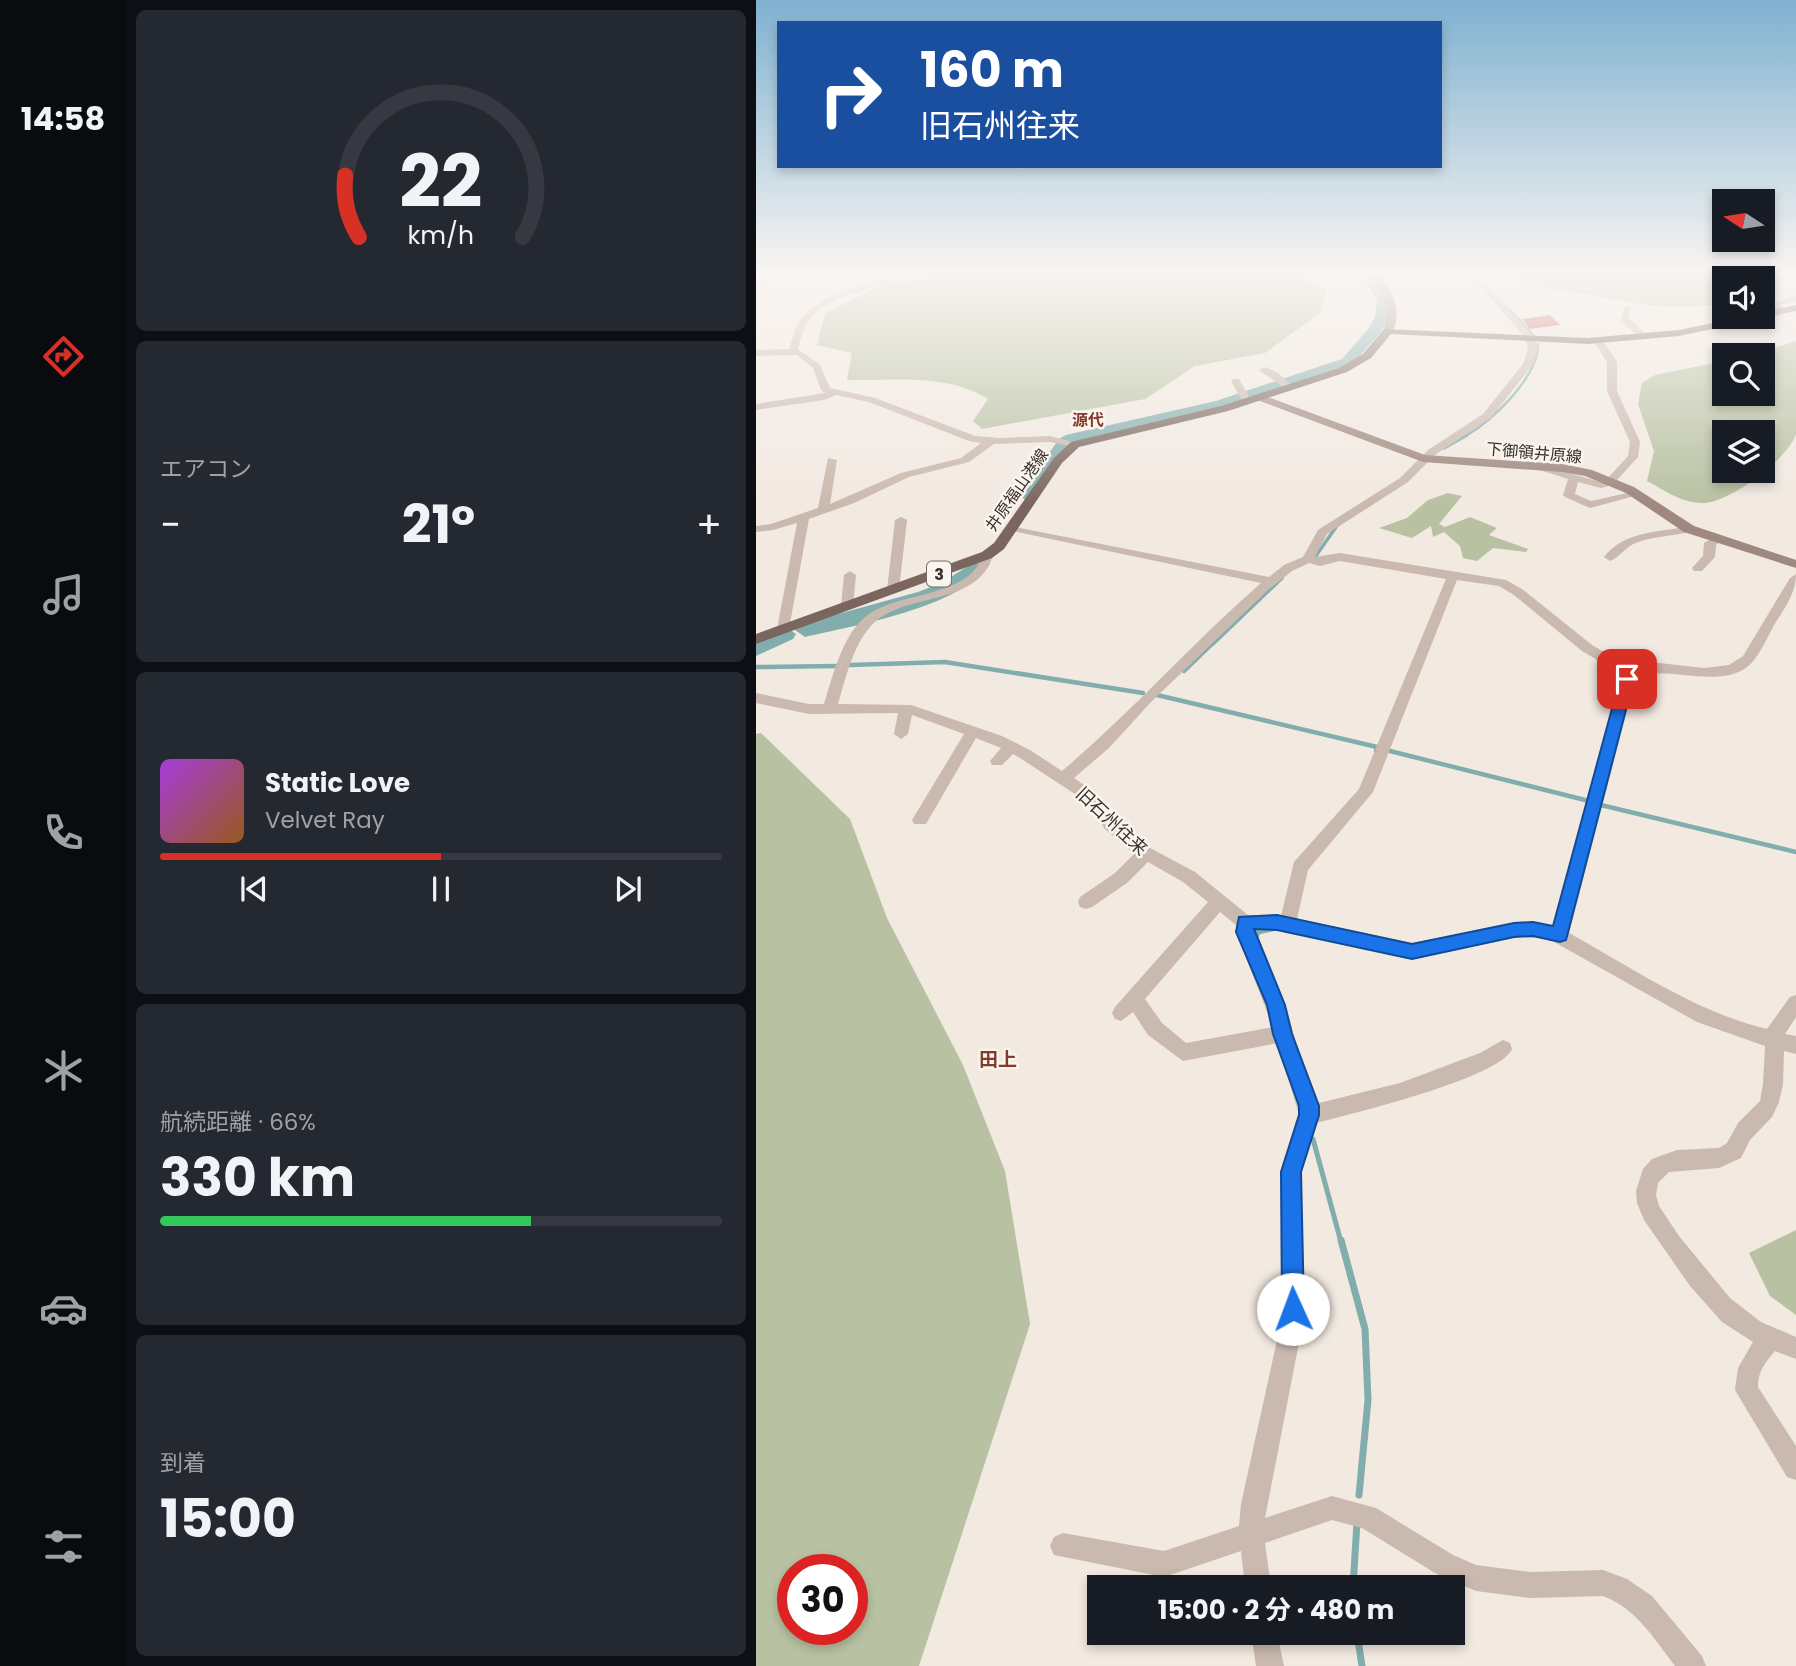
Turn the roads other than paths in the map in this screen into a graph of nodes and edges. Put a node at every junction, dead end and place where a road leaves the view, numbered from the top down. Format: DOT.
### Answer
graph roads {
  1 [pos="784,351"];
  2 [pos="795,351"];
  3 [pos="1372,351"];
  4 [pos="1532,351"];
  5 [pos="1605,351"];
  6 [pos="756,353"];
  7 [pos="1264,370"];
  8 [pos="1236,381"];
  9 [pos="1285,384"];
  10 [pos="832,393"];
  11 [pos="1245,398"];
  12 [pos="1261,398"];
  13 [pos="756,407"];
  14 [pos="990,442"];
  15 [pos="1076,444"];
  16 [pos="1423,458"];
  17 [pos="832,460"];
  18 [pos="1532,466"];
  19 [pos="1574,479"];
  20 [pos="1612,481"];
  21 [pos="1636,494"];
  22 [pos="824,508"];
  23 [pos="804,515"];
  24 [pos="901,520"];
  25 [pos="1013,528"];
  26 [pos="756,529"];
  27 [pos="1689,529"];
  28 [pos="1716,540"];
  29 [pos="987,555"];
  30 [pos="1610,557"];
  31 [pos="1310,560"];
  32 [pos="1796,564"];
  33 [pos="1698,568"];
  34 [pos="850,575"];
  35 [pos="1453,576"];
  36 [pos="1796,578"];
  37 [pos="1271,581"];
  38 [pos="893,590"];
  39 [pos="847,606"];
  40 [pos="783,629"];
  41 [pos="756,639"];
  42 [pos="1629,673"];
  43 [pos="756,698"];
  44 [pos="906,708"];
  45 [pos="829,709"];
  46 [pos="972,732"];
  47 [pos="901,734"];
  48 [pos="1012,747"];
  49 [pos="996,761"];
  50 [pos="1064,778"];
  51 [pos="920,820"];
  52 [pos="1144,854"];
  53 [pos="1086,902"];
  54 [pos="1219,902"];
  55 [pos="1245,922"];
  56 [pos="1287,925"];
  57 [pos="1560,935"];
  58 [pos="1135,998"];
  59 [pos="1796,1003"];
  60 [pos="1121,1013"];
  61 [pos="1282,1034"];
  62 [pos="1786,1042"];
  63 [pos="1503,1049"];
  64 [pos="1309,1115"];
  65 [pos="1771,1339"];
  66 [pos="1796,1348"];
  67 [pos="1796,1468"];
  68 [pos="1251,1532"];
  69 [pos="1063,1546"];
  70 [pos="1256,1575"];
  71 [pos="1266,1645"];
  72 [pos="1270,1666"];
  73 [pos="1692,1666"];
  1 -- 6 [label="street"];
  2 -- 10 [label="street"];
  3 -- 9 [label="main road, 井原福山港線"];
  4 -- 16 [label="street"];
  5 -- 20 [label="street"];
  7 -- 9 [label="street"];
  8 -- 11 [label="street"];
  9 -- 12 [label="main road, 井原福山港線"];
  10 -- 13 [label="street"];
  10 -- 14 [label="street"];
  11 -- 12 [label="main road, 井原福山港線"];
  11 -- 15 [label="main road, 井原福山港線"];
  12 -- 16 [label="main road, 下御領井原線"];
  14 -- 15 [label="street"];
  14 -- 22 [label="street"];
  15 -- 25 [label="main road, 井原福山港線 / 3"];
  16 -- 18 [label="main road, 下御領井原線"];
  16 -- 31 [label="street"];
  17 -- 22 [label="street"];
  18 -- 19 [label="street"];
  18 -- 20 [label="main road, 下御領井原線"];
  19 -- 20 [label="street"];
  19 -- 21 [label="street"];
  20 -- 21 [label="main road, 下御領井原線"];
  21 -- 27 [label="main road, 下御領井原線"];
  22 -- 23 [label="street"];
  23 -- 26 [label="street"];
  23 -- 40 [label="street"];
  24 -- 38 [label="street"];
  25 -- 29 [label="main road, 井原福山港線 / 3"];
  25 -- 37 [label="street"];
  27 -- 28 [label="main road, 下御領井原線"];
  27 -- 30 [label="street"];
  28 -- 32 [label="main road, 下御領井原線"];
  28 -- 33 [label="street"];
  29 -- 38 [label="main road, 井原福山港線 / 3"];
  29 -- 45 [label="street"];
  31 -- 35 [label="street"];
  31 -- 37 [label="street"];
  34 -- 39 [label="street"];
  35 -- 42 [label="street"];
  35 -- 56 [label="street"];
  36 -- 42 [label="street"];
  37 -- 50 [label="street"];
  38 -- 39 [label="main road, 井原福山港線 / 3"];
  39 -- 40 [label="main road, 井原福山港線 / 3"];
  40 -- 41 [label="main road, 井原福山港線 / 3"];
  42 -- 57 [label="street"];
  43 -- 45 [label="street, 旧石州往来"];
  44 -- 45 [label="street, 旧石州往来"];
  44 -- 46 [label="street, 旧石州往来"];
  44 -- 47 [label="street"];
  46 -- 48 [label="street, 旧石州往来"];
  46 -- 51 [label="street"];
  48 -- 49 [label="street"];
  48 -- 50 [label="street, 旧石州往来"];
  50 -- 52 [label="street, 旧石州往来"];
  52 -- 53 [label="street"];
  52 -- 54 [label="street, 旧石州往来"];
  54 -- 55 [label="street, 旧石州往来"];
  54 -- 58 [label="street"];
  55 -- 56 [label="street"];
  55 -- 61 [label="street"];
  56 -- 57 [label="street"];
  57 -- 62 [label="street"];
  58 -- 60 [label="street"];
  58 -- 61 [label="street"];
  59 -- 62 [label="street"];
  61 -- 64 [label="street"];
  62 -- 65 [label="street"];
  63 -- 64 [label="street"];
  64 -- 68 [label="street"];
  65 -- 66 [label="street"];
  65 -- 67 [label="street"];
  68 -- 69 [label="street"];
  68 -- 70 [label="street"];
  68 -- 73 [label="street"];
  71 -- 72 [label="street"];
}
